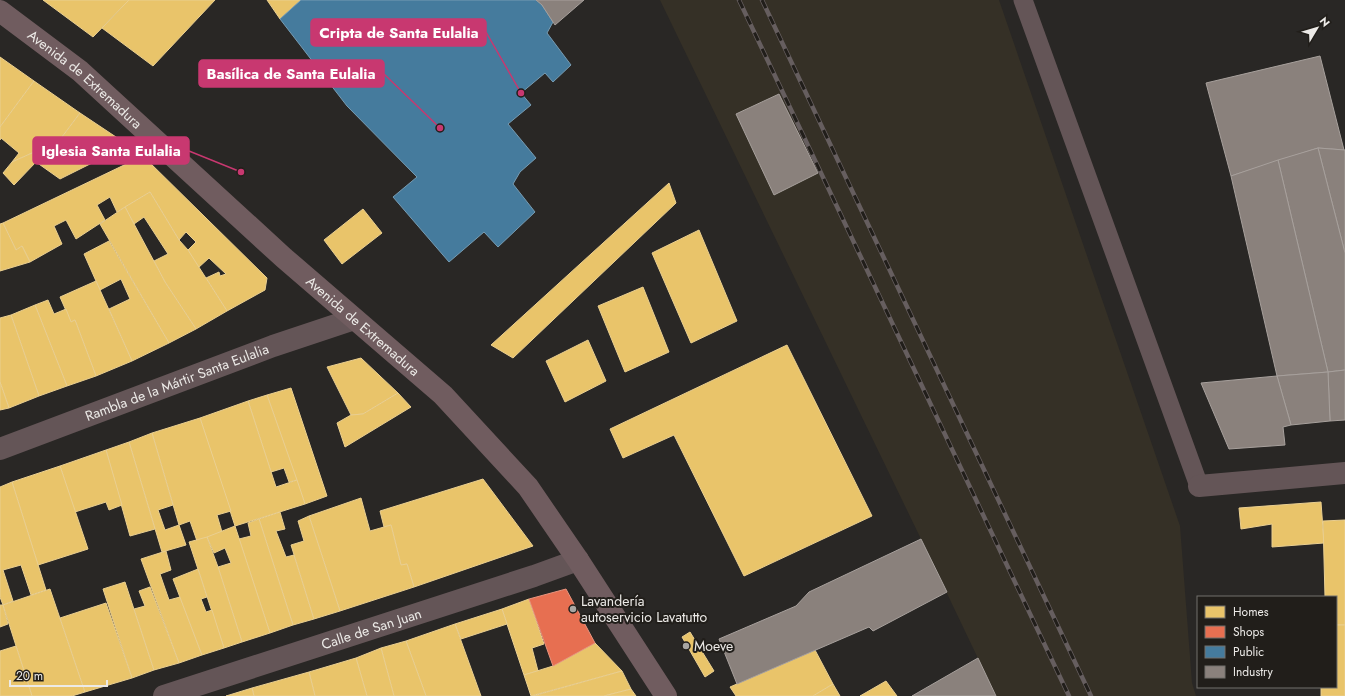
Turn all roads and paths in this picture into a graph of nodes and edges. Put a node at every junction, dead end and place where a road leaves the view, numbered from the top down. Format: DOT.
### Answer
graph roads {
  1 [pos="1023,0"];
  2 [pos="0,11"];
  3 [pos="354,319"];
  4 [pos="0,449"];
  5 [pos="1345,473"];
  6 [pos="1199,486"];
  7 [pos="578,560"];
  8 [pos="164,696"];
  9 [pos="666,696"];
  1 -- 6 [label="lane"];
  2 -- 3 [label="main road, Avenida de Extremadura"];
  3 -- 4 [label="street, Rambla de la Mártir Santa Eulalia"];
  3 -- 7 [label="main road, Avenida de Extremadura"];
  5 -- 6 [label="street"];
  7 -- 8 [label="street, Calle de San Juan"];
  7 -- 9 [label="main road, Avenida de Extremadura"];
}
